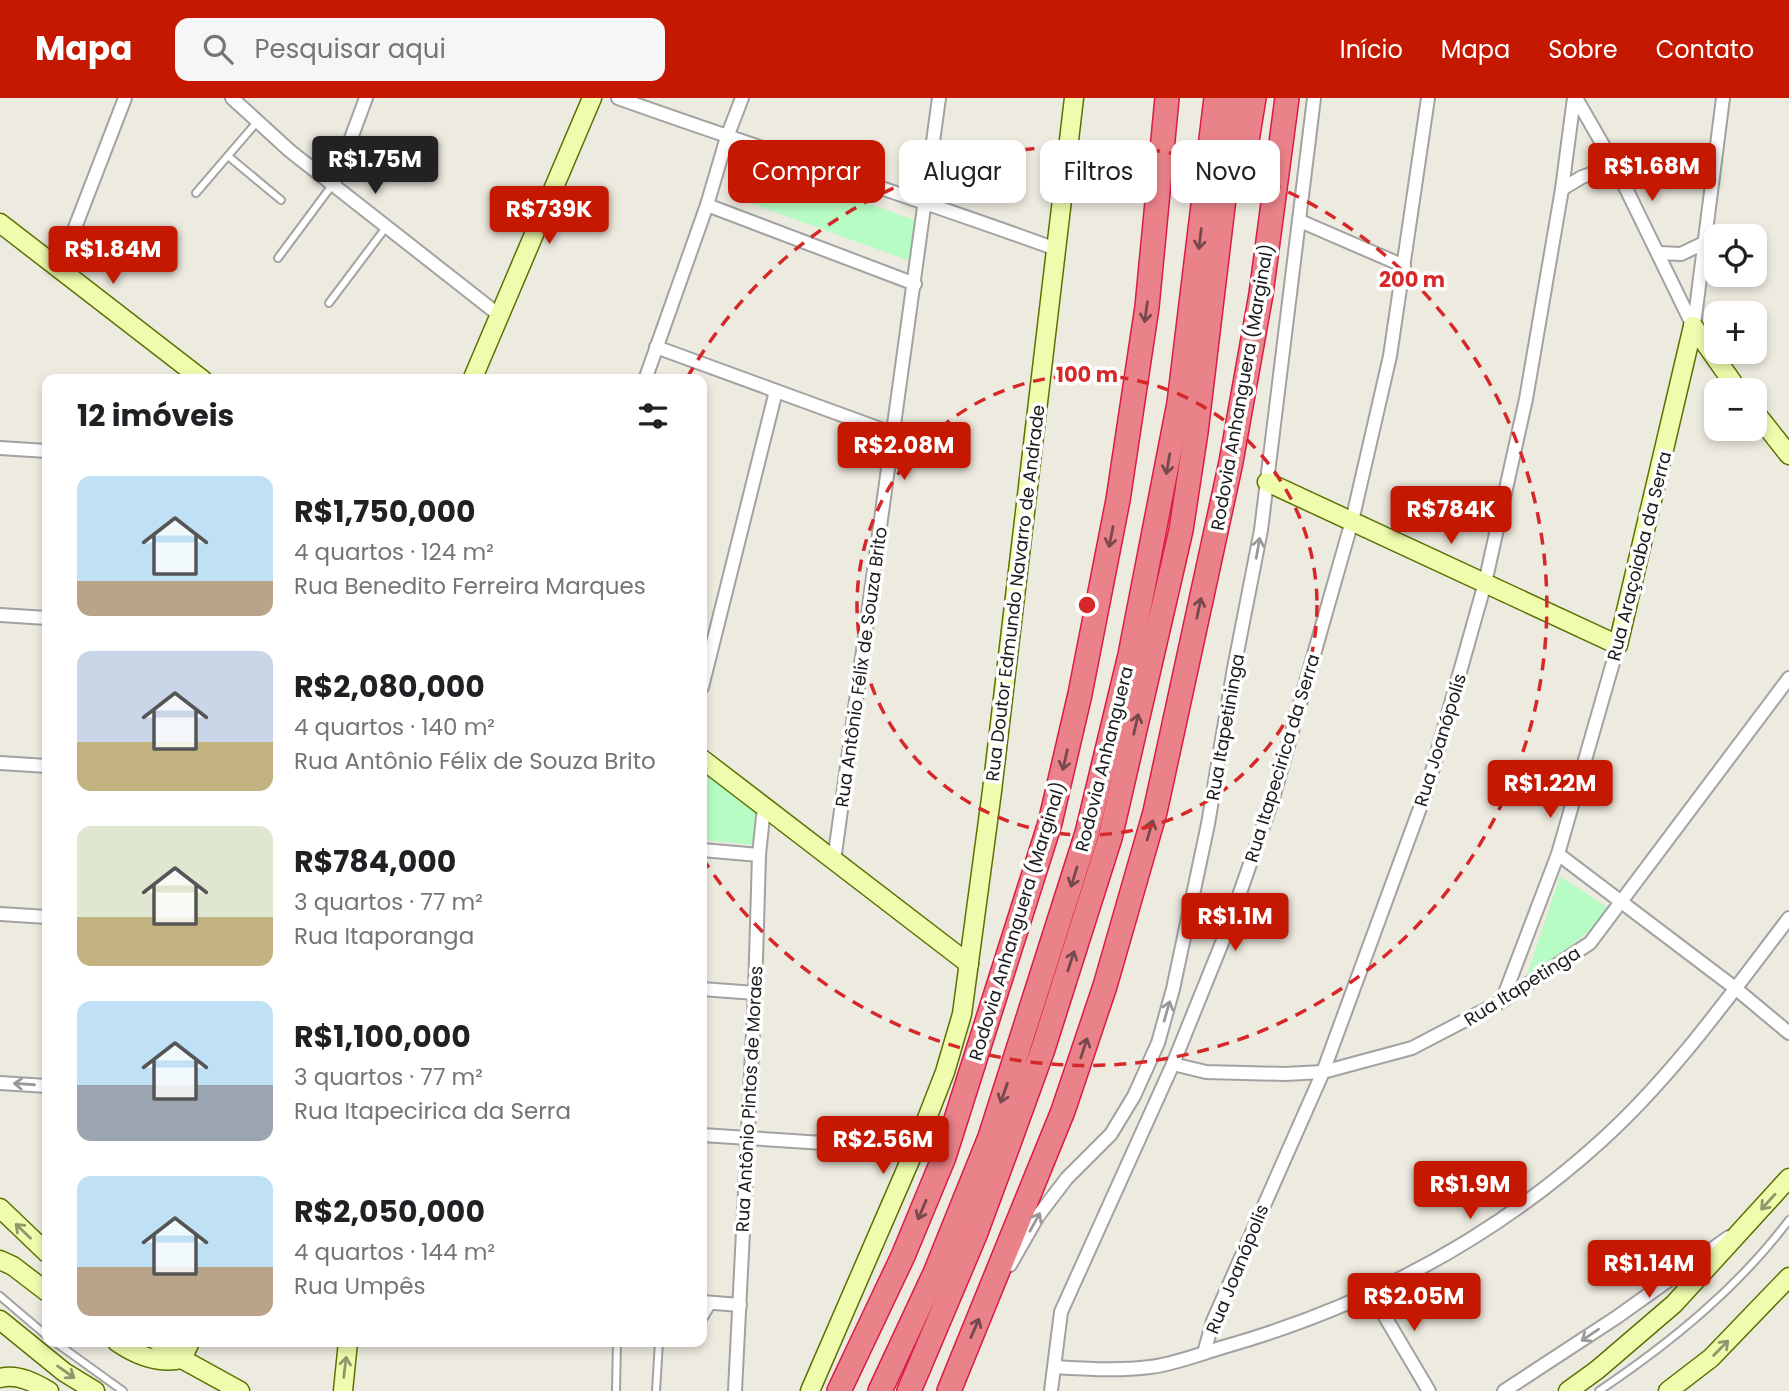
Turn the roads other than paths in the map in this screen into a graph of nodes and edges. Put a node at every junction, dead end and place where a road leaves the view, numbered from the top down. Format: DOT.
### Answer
graph roads {
  1 [pos="125,98"];
  2 [pos="232,98"];
  3 [pos="366,98"];
  4 [pos="592,98"];
  5 [pos="618,98"];
  6 [pos="742,98"];
  7 [pos="939,98"];
  8 [pos="1074,98"];
  9 [pos="1167,98"];
  10 [pos="1216,98"];
  11 [pos="1236,98"];
  12 [pos="1254,98"];
  13 [pos="1287,98"];
  14 [pos="1314,98"];
  15 [pos="1428,98"];
  16 [pos="1575,98"];
  17 [pos="1723,98"];
  18 [pos="257,122"];
  19 [pos="727,137"];
  20 [pos="933,140"];
  21 [pos="228,156"];
  22 [pos="1615,166"];
  23 [pos="334,184"];
  24 [pos="1562,189"];
  25 [pos="197,193"];
  26 [pos="899,193"];
  27 [pos="281,200"];
  28 [pos="925,203"];
  29 [pos="930,203"];
  30 [pos="707,205"];
  31 [pos="1300,221"];
  32 [pos="0,223"];
  33 [pos="1706,224"];
  34 [pos="387,226"];
  35 [pos="1704,243"];
  36 [pos="1056,249"];
  37 [pos="1658,253"];
  38 [pos="278,258"];
  39 [pos="1404,266"];
  40 [pos="59,268"];
  41 [pos="915,284"];
  42 [pos="329,303"];
  43 [pos="499,315"];
  44 [pos="1693,326"];
  45 [pos="656,347"];
  46 [pos="195,374"];
  47 [pos="474,374"];
  48 [pos="647,374"];
  49 [pos="1730,378"];
  50 [pos="776,391"];
  51 [pos="1767,427"];
  52 [pos="1196,432"];
  53 [pos="894,433"];
  54 [pos="0,448"];
  55 [pos="42,451"];
  56 [pos="1789,455"];
  57 [pos="1267,482"];
  58 [pos="1352,521"];
  59 [pos="1485,583"];
  60 [pos="0,615"];
  61 [pos="42,618"];
  62 [pos="1618,645"];
  63 [pos="707,667"];
  64 [pos="1789,678"];
  65 [pos="0,763"];
  66 [pos="707,764"];
  67 [pos="42,766"];
  68 [pos="764,807"];
  69 [pos="707,850"];
  70 [pos="1558,854"];
  71 [pos="759,855"];
  72 [pos="834,861"];
  73 [pos="1623,902"];
  74 [pos="0,914"];
  75 [pos="42,917"];
  76 [pos="1789,918"];
  77 [pos="969,964"];
  78 [pos="1735,988"];
  79 [pos="707,989"];
  80 [pos="755,993"];
  81 [pos="1502,1001"];
  82 [pos="1789,1033"];
  83 [pos="1173,1064"];
  84 [pos="1323,1072"];
  85 [pos="0,1083"];
  86 [pos="42,1086"];
  87 [pos="707,1135"];
  88 [pos="747,1138"];
  89 [pos="915,1149"];
  90 [pos="1789,1178"];
  91 [pos="0,1208"];
  92 [pos="1789,1220"];
  93 [pos="1746,1225"];
  94 [pos="42,1248"];
  95 [pos="0,1260"];
  96 [pos="1789,1277"];
  97 [pos="42,1288"];
  98 [pos="1371,1293"];
  99 [pos="0,1296"];
  100 [pos="987,1301"];
  101 [pos="707,1303"];
  102 [pos="740,1305"];
  103 [pos="0,1320"];
  104 [pos="42,1332"];
  105 [pos="62,1347"];
  106 [pos="124,1347"];
  107 [pos="347,1347"];
  108 [pos="617,1347"];
  109 [pos="659,1347"];
  110 [pos="186,1350"];
  111 [pos="1204,1353"];
  112 [pos="1055,1367"];
  113 [pos="0,1378"];
  114 [pos="49,1391"];
  115 [pos="95,1391"];
  116 [pos="122,1391"];
  117 [pos="240,1391"];
  118 [pos="343,1391"];
  119 [pos="616,1391"];
  120 [pos="656,1391"];
  121 [pos="735,1391"];
  122 [pos="810,1391"];
  123 [pos="839,1391"];
  124 [pos="880,1391"];
  125 [pos="909,1391"];
  126 [pos="949,1391"];
  127 [pos="1051,1391"];
  128 [pos="1429,1391"];
  129 [pos="1504,1391"];
  130 [pos="1568,1391"];
  131 [pos="1599,1391"];
  132 [pos="1668,1391"];
  1 -- 40 [label="street"];
  2 -- 18 [label="street"];
  3 -- 23 [label="street"];
  4 -- 43 [label="street"];
  5 -- 19 [label="street"];
  6 -- 19 [label="street"];
  7 -- 20 [label="street, Rua Antônio Félix de Souza Brito"];
  8 -- 36 [label="street, Rua Doutor Edmundo Navarro de Andrade"];
  9 -- 123 [label="highway, Rodovia Anhanguera (Marginal), one-way"];
  10 -- 124 [label="highway, Rodovia Anhanguera, one-way"];
  11 -- 52 [label="highway, Rodovia Anhanguera"];
  12 -- 52 [label="highway"];
  100 -- 13 [label="highway, Rodovia Anhanguera (Marginal), one-way"];
  14 -- 31 [label="street, Rua Itapetininga"];
  15 -- 39 [label="street, Rua Itapecirica da Serra"];
  16 -- 22 [label="street"];
  16 -- 24 [label="street, Rua Joanópolis"];
  17 -- 33 [label="street, Rua Araçoiaba da Serra"];
  18 -- 21 [label="lane"];
  18 -- 23 [label="street"];
  19 -- 26 [label="street"];
  19 -- 30 [label="street"];
  21 -- 25 [label="lane"];
  21 -- 27 [label="lane"];
  22 -- 24 [label="street"];
  22 -- 37 [label="street"];
  23 -- 34 [label="street"];
  23 -- 38 [label="lane"];
  24 -- 59 [label="street, Rua Joanópolis"];
  28 -- 41 [label="street, Rua Antônio Félix de Souza Brito"];
  29 -- 36 [label="street"];
  30 -- 41 [label="street"];
  30 -- 45 [label="street"];
  31 -- 39 [label="street"];
  31 -- 57 [label="street, Rua Itapetininga"];
  32 -- 40 [label="street"];
  34 -- 42 [label="lane"];
  34 -- 43 [label="street"];
  35 -- 37 [label="street"];
  35 -- 44 [label="street, Rua Araçoiaba da Serra"];
  36 -- 77 [label="street, Rua Doutor Edmundo Navarro de Andrade"];
  37 -- 44 [label="street"];
  39 -- 58 [label="street, Rua Itapecirica da Serra"];
  40 -- 46 [label="street"];
  41 -- 53 [label="street, Rua Antônio Félix de Souza Brito"];
  43 -- 47 [label="street"];
  44 -- 49 [label="street"];
  44 -- 62 [label="street, Rua Araçoiaba da Serra"];
  45 -- 48 [label="street"];
  45 -- 50 [label="street"];
  50 -- 53 [label="street"];
  50 -- 63 [label="street"];
  51 -- 56 [label="street"];
  125 -- 52 [label="highway, Rodovia Anhanguera, one-way"];
  53 -- 72 [label="street, Rua Antônio Félix de Souza Brito"];
  54 -- 55 [label="street"];
  57 -- 58 [label="street"];
  100 -- 57 [label="street, Rua Itapetininga, one-way"];
  58 -- 59 [label="street"];
  58 -- 83 [label="street, Rua Itapecirica da Serra"];
  59 -- 62 [label="street"];
  59 -- 84 [label="street, Rua Joanópolis"];
  60 -- 61 [label="street"];
  62 -- 70 [label="street, Rua Araçoiaba da Serra"];
  64 -- 73 [label="street, Rua Itapetinga"];
  65 -- 67 [label="street"];
  66 -- 68 [label="street"];
  68 -- 71 [label="street, Rua Antônio Pintos de Moraes"];
  68 -- 72 [label="street"];
  69 -- 71 [label="street"];
  70 -- 73 [label="street"];
  70 -- 81 [label="street, Rua Araçoiaba da Serra"];
  71 -- 80 [label="street, Rua Antônio Pintos de Moraes"];
  72 -- 77 [label="street"];
  73 -- 78 [label="street"];
  73 -- 81 [label="street, Rua Itapetinga"];
  74 -- 75 [label="street"];
  76 -- 78 [label="street"];
  77 -- 89 [label="street, Rua Doutor Edmundo Navarro de Andrade"];
  78 -- 82 [label="street"];
  78 -- 98 [label="street"];
  79 -- 80 [label="street"];
  80 -- 88 [label="street, Rua Antônio Pintos de Moraes"];
  81 -- 84 [label="street, Rua Itapetinga"];
  83 -- 84 [label="street, Rua Itapetinga"];
  83 -- 112 [label="street, Rua Itapecirica da Serra"];
  84 -- 111 [label="street, Rua Joanópolis"];
  86 -- 85 [label="street, one-way"];
  87 -- 88 [label="street"];
  88 -- 89 [label="street"];
  88 -- 102 [label="street, Rua Antônio Pintos de Moraes"];
  89 -- 122 [label="street, Rua Doutor Edmundo Navarro de Andrade"];
  90 -- 93 [label="street, one-way"];
  94 -- 91 [label="street, one-way"];
  92 -- 131 [label="lane"];
  93 -- 129 [label="street, one-way"];
  93 -- 130 [label="street"];
  95 -- 97 [label="street"];
  132 -- 96 [label="street, one-way"];
  98 -- 111 [label="street"];
  98 -- 128 [label="street"];
  99 -- 104 [label="lane"];
  126 -- 100 [label="highway, Rodovia Anhanguera (Marginal), one-way"];
  101 -- 102 [label="street"];
  102 -- 121 [label="street, Rua Antônio Pintos de Moraes"];
  103 -- 115 [label="street, one-way"];
  105 -- 116 [label="lane"];
  106 -- 110 [label="street"];
  118 -- 107 [label="street, one-way"];
  108 -- 119 [label="lane"];
  109 -- 120 [label="lane"];
  110 -- 117 [label="street"];
  111 -- 112 [label="street"];
  112 -- 127 [label="street, Rua Itapecirica da Serra"];
  113 -- 114 [label="street"];
}
